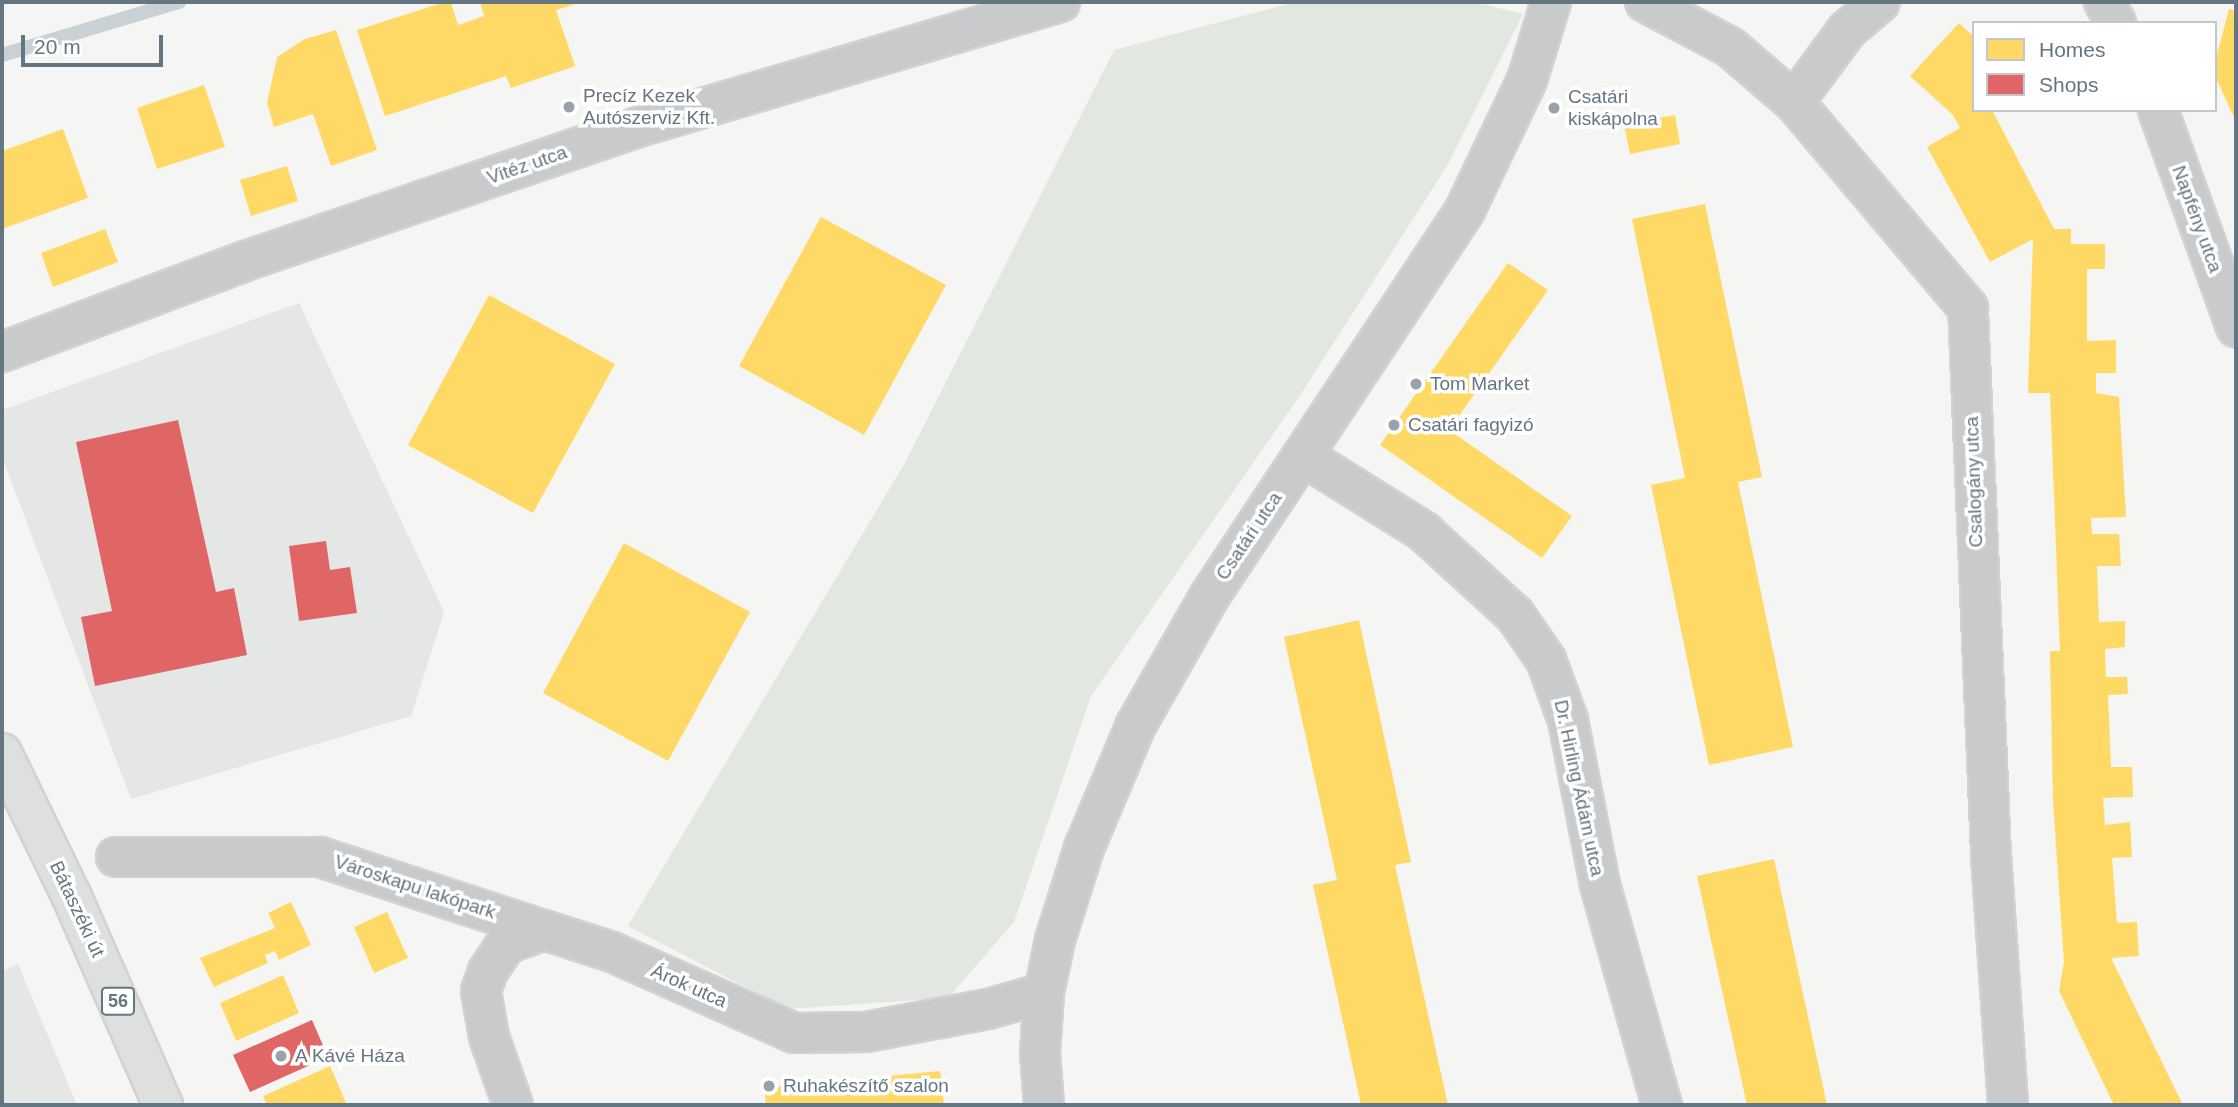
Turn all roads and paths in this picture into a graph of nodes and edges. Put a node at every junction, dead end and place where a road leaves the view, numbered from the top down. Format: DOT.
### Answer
graph roads {
  1 [pos="1060,2"];
  2 [pos="1551,2"];
  3 [pos="1645,2"];
  4 [pos="1880,2"];
  5 [pos="2104,2"];
  6 [pos="2115,21"];
  7 [pos="1794,102"];
  8 [pos="2159,112"];
  9 [pos="2236,327"];
  10 [pos="2,352"];
  11 [pos="1303,456"];
  12 [pos="2,753"];
  13 [pos="116,857"];
  14 [pos="544,930"];
  15 [pos="1044,993"];
  16 [pos="163,1105"];
  17 [pos="513,1105"];
  18 [pos="1044,1105"];
  19 [pos="1662,1105"];
  20 [pos="2008,1105"];
  1 -- 10 [label="street, Vitéz utca"];
  2 -- 11 [label="street, Csatári utca"];
  3 -- 7 [label="street, Csalogány utca"];
  4 -- 7 [label="street"];
  5 -- 6 [label="street"];
  7 -- 20 [label="street, Csalogány utca"];
  8 -- 9 [label="street, Napfény utca"];
  11 -- 15 [label="street, Csatári utca"];
  11 -- 19 [label="street, Dr. Hirling Ádám utca"];
  12 -- 16 [label="main road, Bátaszéki út / 56"];
  13 -- 14 [label="street, Városkapu lakópark"];
  14 -- 15 [label="street, Árok utca"];
  14 -- 17 [label="street"];
  15 -- 18 [label="street, Csatári utca"];
}
